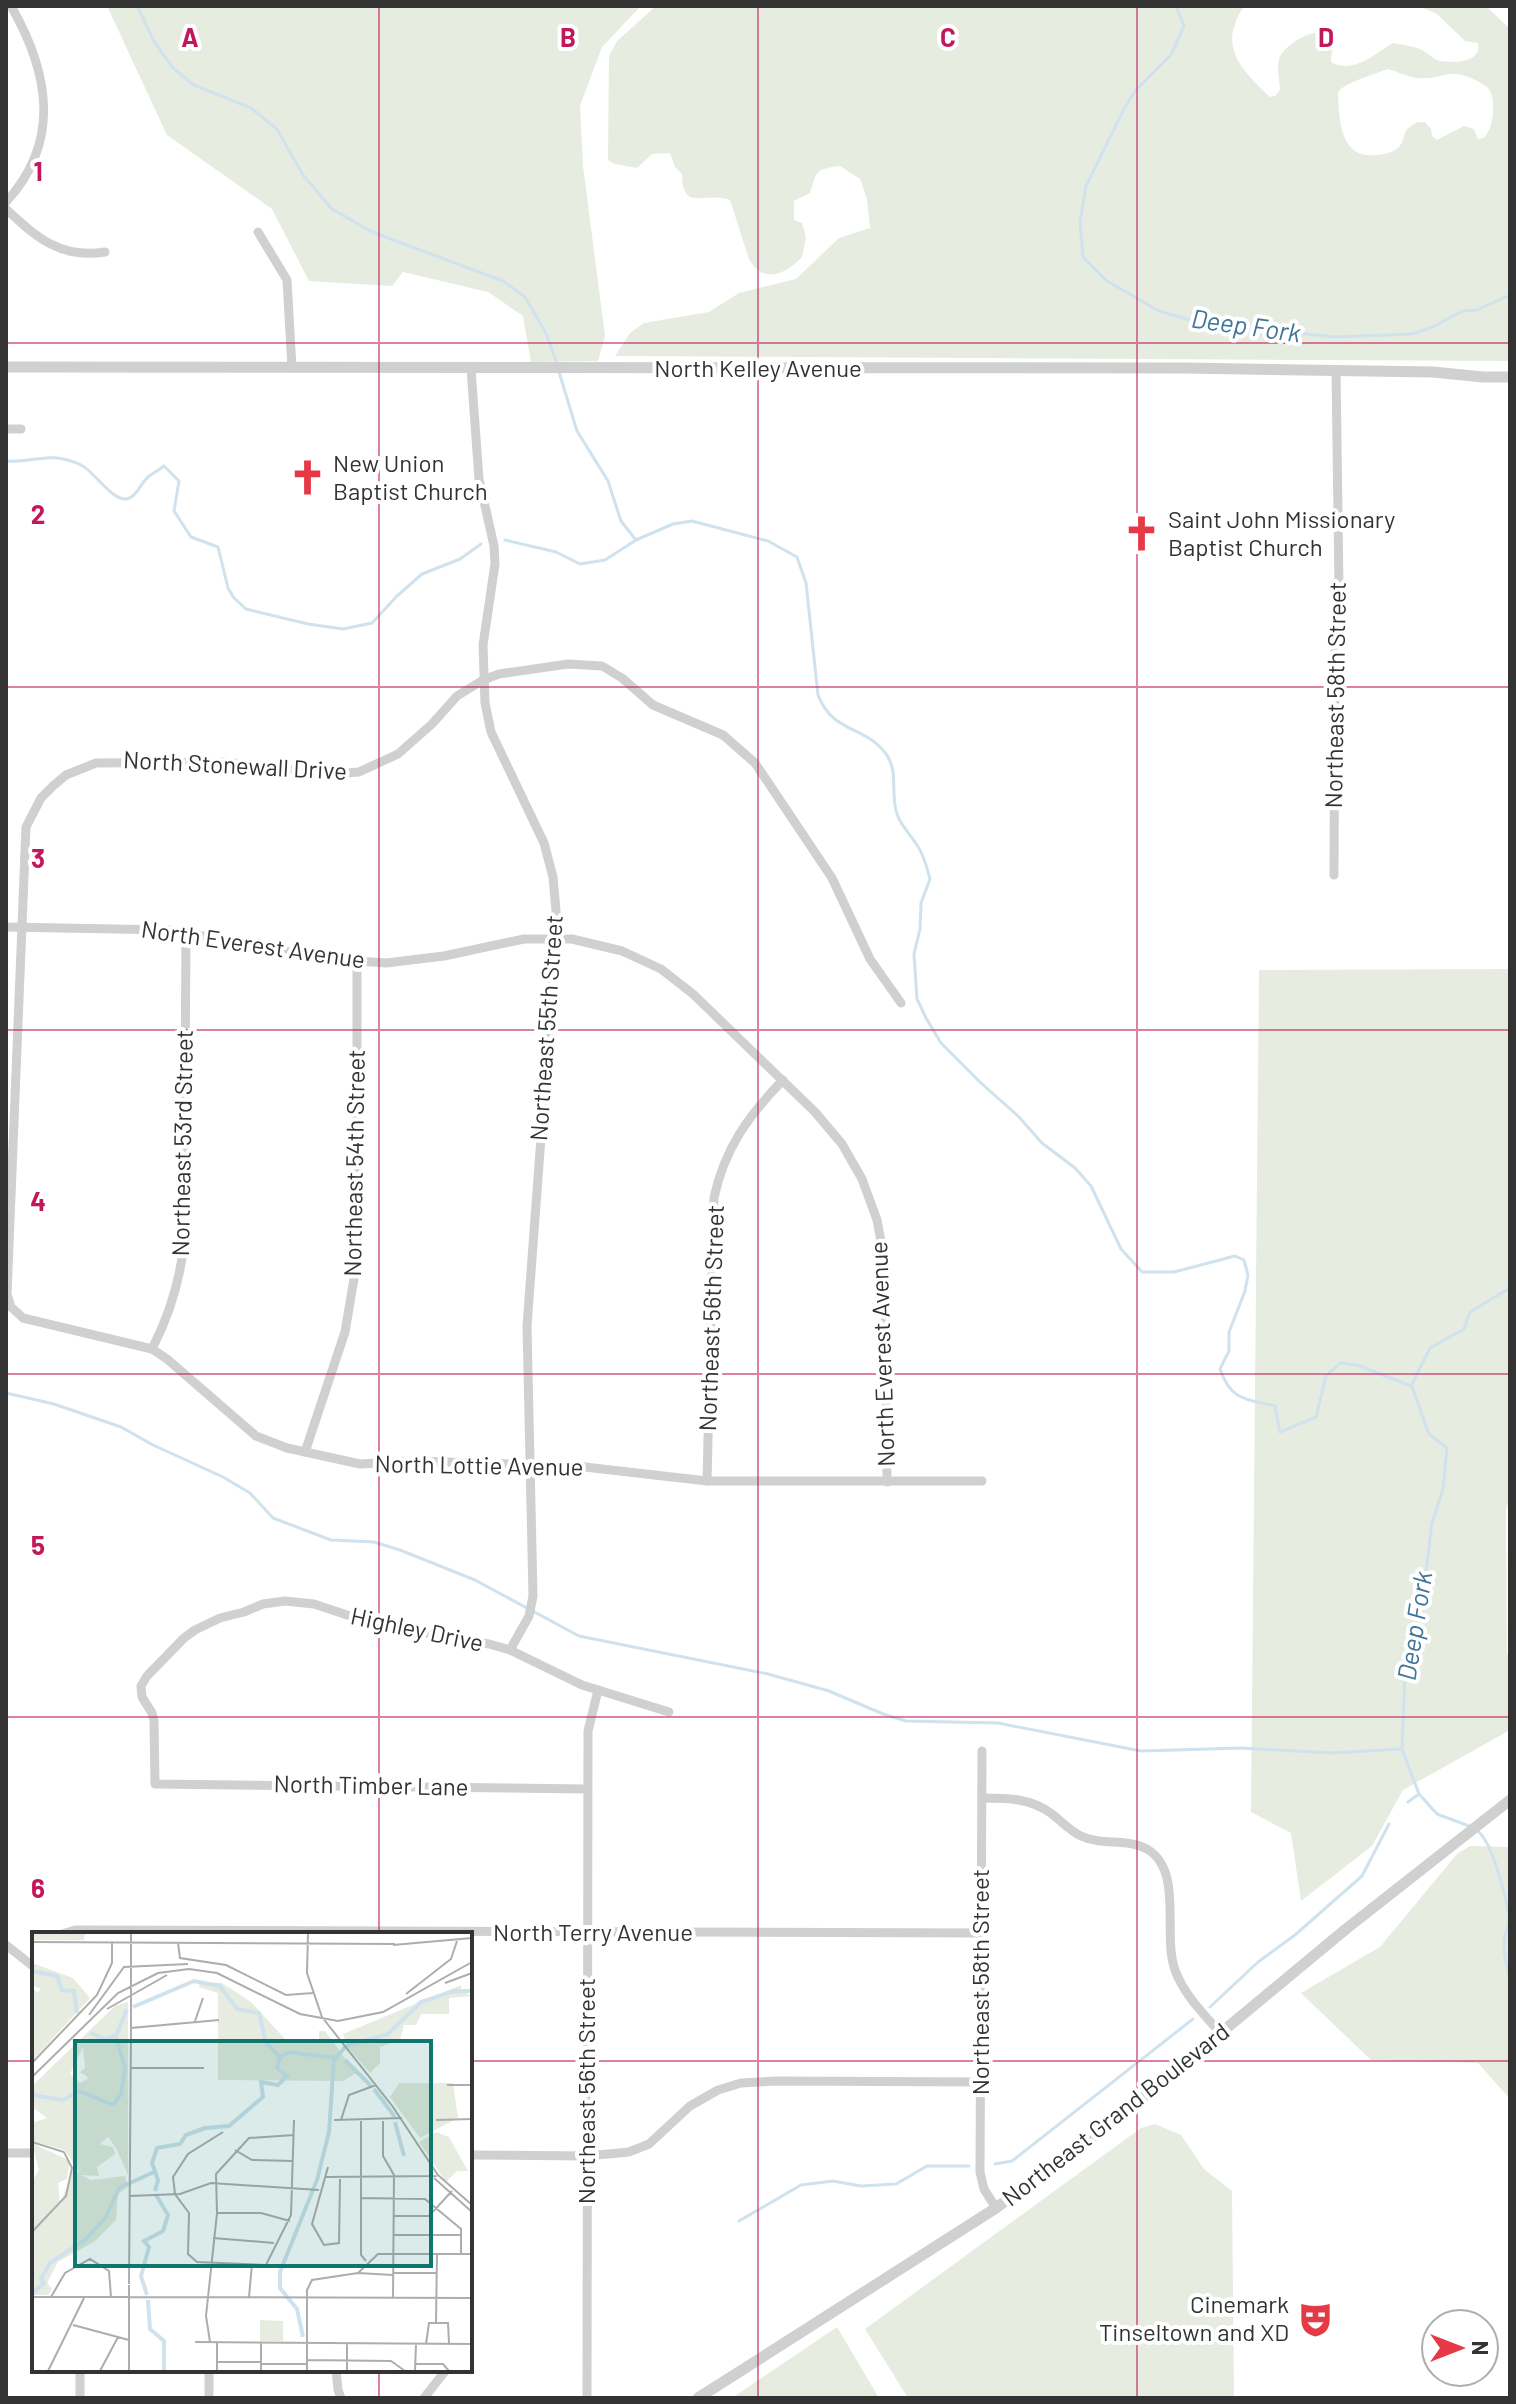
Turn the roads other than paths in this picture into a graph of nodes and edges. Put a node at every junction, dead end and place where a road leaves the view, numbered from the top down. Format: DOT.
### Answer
graph roads {
  1 [pos="11,6"];
  2 [pos="6,202"];
  3 [pos="6,209"];
  4 [pos="258,232"];
  5 [pos="105,252"];
  6 [pos="6,367"];
  7 [pos="292,368"];
  8 [pos="471,369"];
  9 [pos="1336,370"];
  10 [pos="1510,377"];
  11 [pos="6,429"];
  12 [pos="21,429"];
  13 [pos="483,680"];
  14 [pos="1334,875"];
  15 [pos="6,927"];
  16 [pos="21,927"];
  17 [pos="186,931"];
  18 [pos="556,938"];
  19 [pos="357,962"];
  20 [pos="901,1003"];
  21 [pos="783,1080"];
  22 [pos="8,1198"];
  23 [pos="17,1314"];
  24 [pos="152,1349"];
  25 [pos="305,1452"];
  26 [pos="529,1465"];
  27 [pos="707,1481"];
  28 [pos="982,1481"];
  29 [pos="887,1482"];
  30 [pos="510,1650"];
  31 [pos="598,1690"];
  32 [pos="669,1712"];
  33 [pos="982,1751"];
  34 [pos="155,1784"];
  35 [pos="587,1789"];
  36 [pos="982,1798"];
  37 [pos="1510,1800"];
  38 [pos="68,1932"];
  39 [pos="332,1932"];
  40 [pos="472,1933"];
  41 [pos="588,1933"];
  42 [pos="981,1933"];
  43 [pos="6,1945"];
  44 [pos="32,1963"];
  45 [pos="1221,2034"];
  46 [pos="980,2082"];
  47 [pos="6,2153"];
  48 [pos="32,2153"];
  49 [pos="472,2155"];
  50 [pos="587,2156"];
  51 [pos="996,2208"];
  52 [pos="80,2372"];
  53 [pos="209,2372"];
  54 [pos="336,2372"];
  55 [pos="444,2372"];
  56 [pos="80,2398"];
  57 [pos="209,2398"];
  58 [pos="341,2398"];
  59 [pos="424,2398"];
  60 [pos="587,2398"];
  61 [pos="698,2398"];
  1 -- 2 [label="street"];
  3 -- 5 [label="street"];
  4 -- 7 [label="street"];
  6 -- 7 [label="street, North Kelley Avenue"];
  7 -- 8 [label="street, North Kelley Avenue"];
  8 -- 9 [label="street, North Kelley Avenue"];
  8 -- 13 [label="street, Northeast 55th Street"];
  9 -- 10 [label="street, North Kelley Avenue"];
  9 -- 14 [label="street, Northeast 58th Street"];
  11 -- 12 [label="street"];
  13 -- 16 [label="street, North Stonewall Drive"];
  13 -- 18 [label="street, Northeast 55th Street"];
  13 -- 20 [label="street, North Stonewall Drive"];
  15 -- 16 [label="street, North Everest Avenue"];
  16 -- 17 [label="street, North Everest Avenue"];
  16 -- 22 [label="street, North Stonewall Drive"];
  17 -- 19 [label="street, North Everest Avenue"];
  17 -- 24 [label="street, Northeast 53rd Street"];
  18 -- 19 [label="street, North Everest Avenue"];
  18 -- 21 [label="street, North Everest Avenue"];
  18 -- 26 [label="street, Northeast 55th Street"];
  19 -- 25 [label="street, Northeast 54th Street"];
  21 -- 27 [label="street, Northeast 56th Street"];
  21 -- 29 [label="street, North Everest Avenue"];
  22 -- 23 [label="street, North Stonewall Drive"];
  23 -- 24 [label="street, North Lottie Avenue"];
  24 -- 25 [label="street, North Lottie Avenue"];
  25 -- 26 [label="street, North Lottie Avenue"];
  26 -- 27 [label="street, North Lottie Avenue"];
  26 -- 30 [label="street, Northeast 55th Street"];
  27 -- 29 [label="street, North Lottie Avenue"];
  28 -- 29 [label="street, North Lottie Avenue"];
  30 -- 31 [label="street, Highley Drive"];
  30 -- 34 [label="street, Highley Drive"];
  31 -- 32 [label="street, Highley Drive"];
  31 -- 35 [label="street, Northeast 56th Street"];
  33 -- 36 [label="street, Northeast 58th Street"];
  34 -- 35 [label="street, North Timber Lane"];
  35 -- 41 [label="street, Northeast 56th Street"];
  36 -- 42 [label="street, Northeast 58th Street"];
  36 -- 45 [label="street"];
  37 -- 45 [label="street, Northeast Grand Boulevard"];
  38 -- 39 [label="street, North Terry Avenue"];
  40 -- 41 [label="street, North Terry Avenue"];
  41 -- 42 [label="street, North Terry Avenue"];
  41 -- 50 [label="street, Northeast 56th Street"];
  42 -- 46 [label="street, Northeast 58th Street"];
  43 -- 44 [label="street"];
  45 -- 51 [label="street, Northeast Grand Boulevard"];
  46 -- 50 [label="street"];
  46 -- 51 [label="street, Northeast 58th Street"];
  47 -- 48 [label="street"];
  49 -- 50 [label="street"];
  50 -- 60 [label="street, Northeast 56th Street"];
  51 -- 61 [label="street, Northeast Grand Boulevard"];
  52 -- 56 [label="street"];
  53 -- 57 [label="street"];
  54 -- 58 [label="street"];
  55 -- 59 [label="street"];
}
